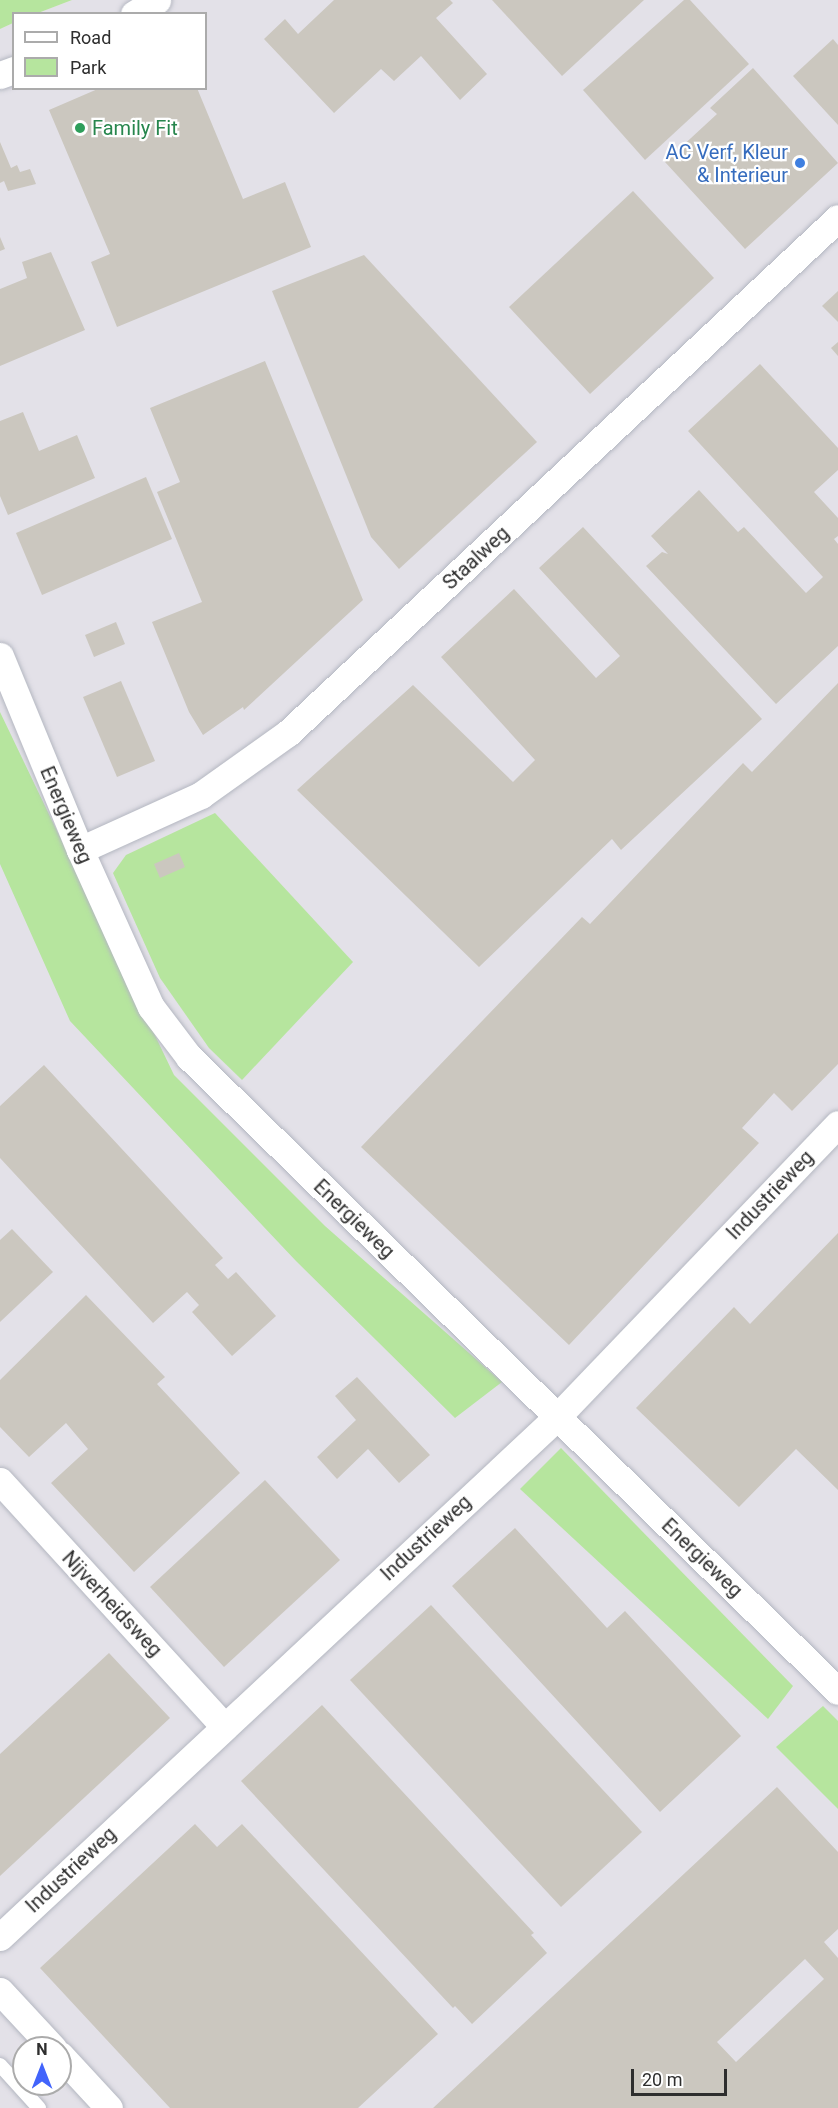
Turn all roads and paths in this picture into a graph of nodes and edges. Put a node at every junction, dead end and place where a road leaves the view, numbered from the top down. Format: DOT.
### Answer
graph roads {
  1 [pos="157,0"];
  2 [pos="137,12"];
  3 [pos="838,218"];
  4 [pos="0,656"];
  5 [pos="80,850"];
  6 [pos="838,1124"];
  7 [pos="556,1418"];
  8 [pos="0,1481"];
  9 [pos="838,1691"];
  10 [pos="224,1726"];
  11 [pos="0,1937"];
  12 [pos="0,1991"];
  13 [pos="42,2036"];
  14 [pos="0,2065"];
  15 [pos="72,2068"];
  16 [pos="39,2108"];
  17 [pos="109,2108"];
  1 -- 2 [label="street"];
  3 -- 5 [label="street, Staalweg"];
  4 -- 5 [label="street, Energieweg"];
  5 -- 7 [label="street, Energieweg"];
  6 -- 7 [label="street, Industrieweg"];
  7 -- 9 [label="street, Energieweg"];
  7 -- 10 [label="street, Industrieweg"];
  8 -- 10 [label="street, Nijverheidsweg"];
  10 -- 11 [label="street, Industrieweg"];
  12 -- 13 [label="street"];
  14 -- 16 [label="lane"];
  15 -- 17 [label="street"];
}
